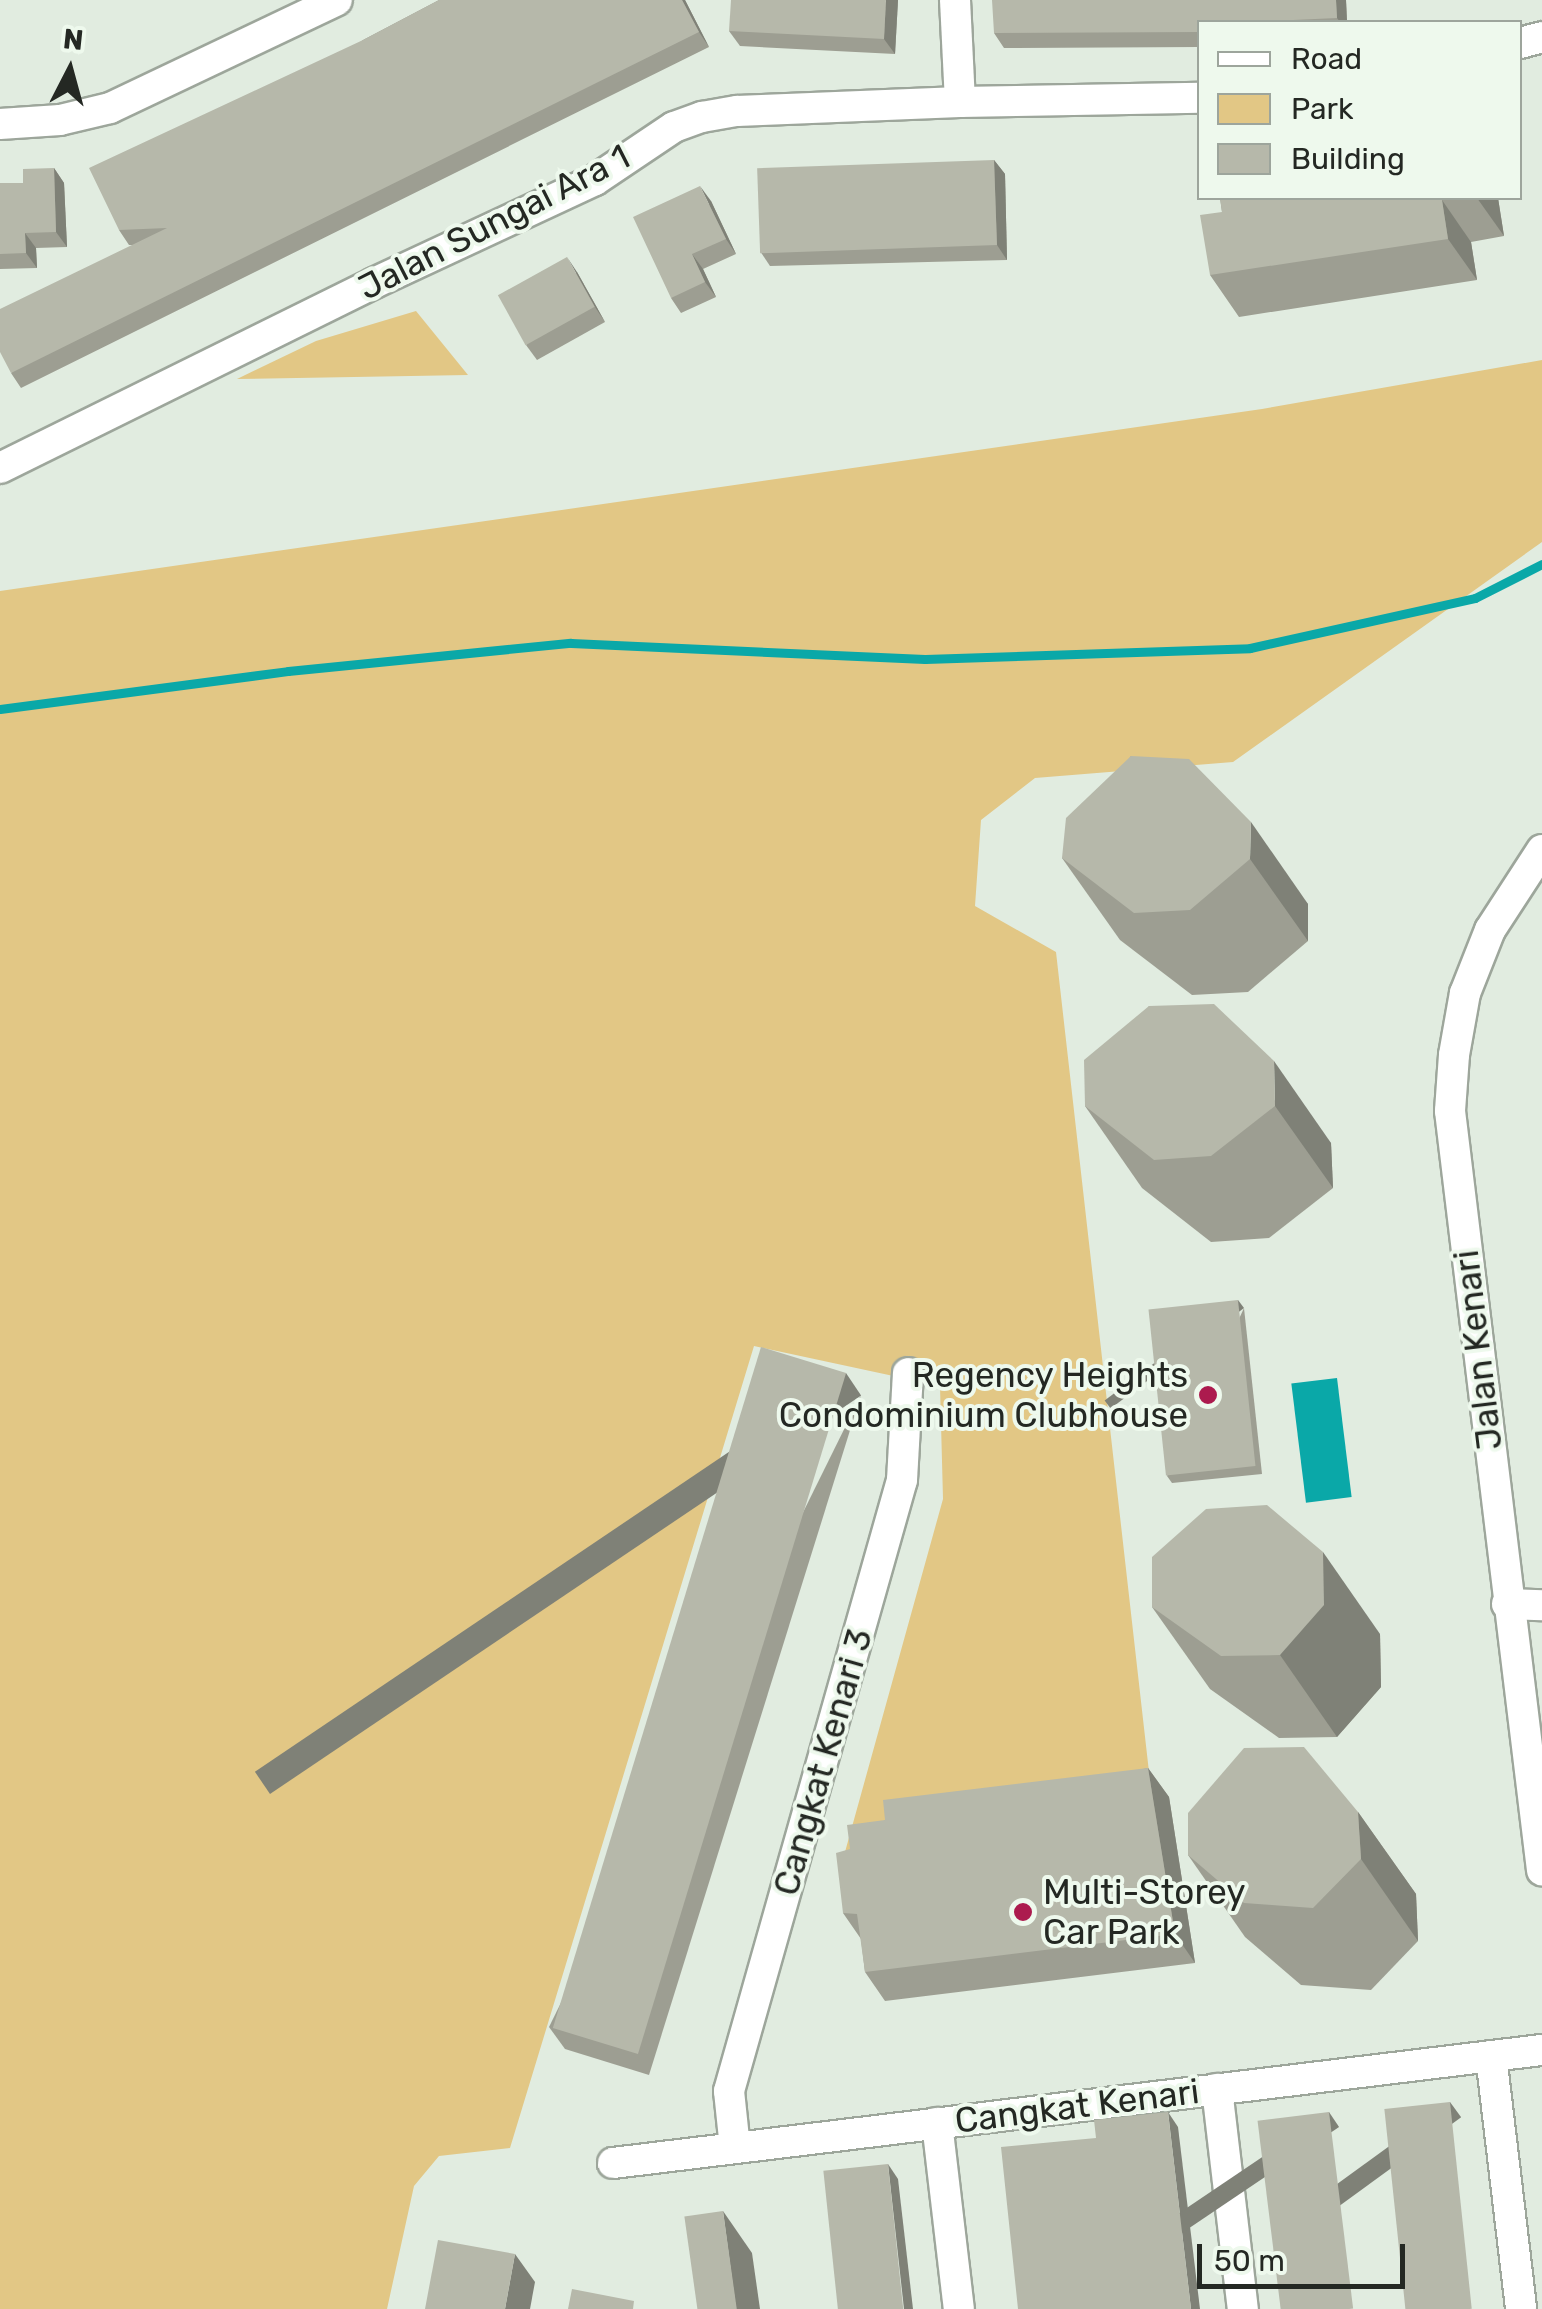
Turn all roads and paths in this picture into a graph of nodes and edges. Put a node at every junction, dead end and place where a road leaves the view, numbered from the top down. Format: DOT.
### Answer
graph roads {
  1 [pos="337,0"];
  2 [pos="955,0"];
  3 [pos="1197,98"];
  4 [pos="960,102"];
  5 [pos="0,124"];
  6 [pos="0,468"];
  7 [pos="1542,850"];
  8 [pos="908,1373"];
  9 [pos="1508,1604"];
  10 [pos="1542,1605"];
  11 [pos="1542,1870"];
  12 [pos="1542,2050"];
  13 [pos="1491,2056"];
  14 [pos="1218,2089"];
  15 [pos="937,2123"];
  16 [pos="735,2148"];
  17 [pos="613,2163"];
  18 [pos="959,2309"];
  19 [pos="1244,2309"];
  20 [pos="1521,2309"];
  1 -- 5 [label="street"];
  2 -- 4 [label="street"];
  3 -- 4 [label="street, Jalan Sungai Ara 1"];
  4 -- 6 [label="street, Jalan Sungai Ara 1"];
  7 -- 9 [label="street, Jalan Kenari"];
  8 -- 16 [label="street, Cangkat Kenari 3"];
  9 -- 10 [label="street"];
  9 -- 11 [label="street, Jalan Kenari"];
  12 -- 13 [label="street, Cangkat Kenari"];
  13 -- 14 [label="street, Cangkat Kenari"];
  13 -- 20 [label="street"];
  14 -- 15 [label="street, Cangkat Kenari"];
  14 -- 19 [label="street"];
  15 -- 16 [label="street, Cangkat Kenari"];
  15 -- 18 [label="street"];
  16 -- 17 [label="street, Cangkat Kenari"];
}
